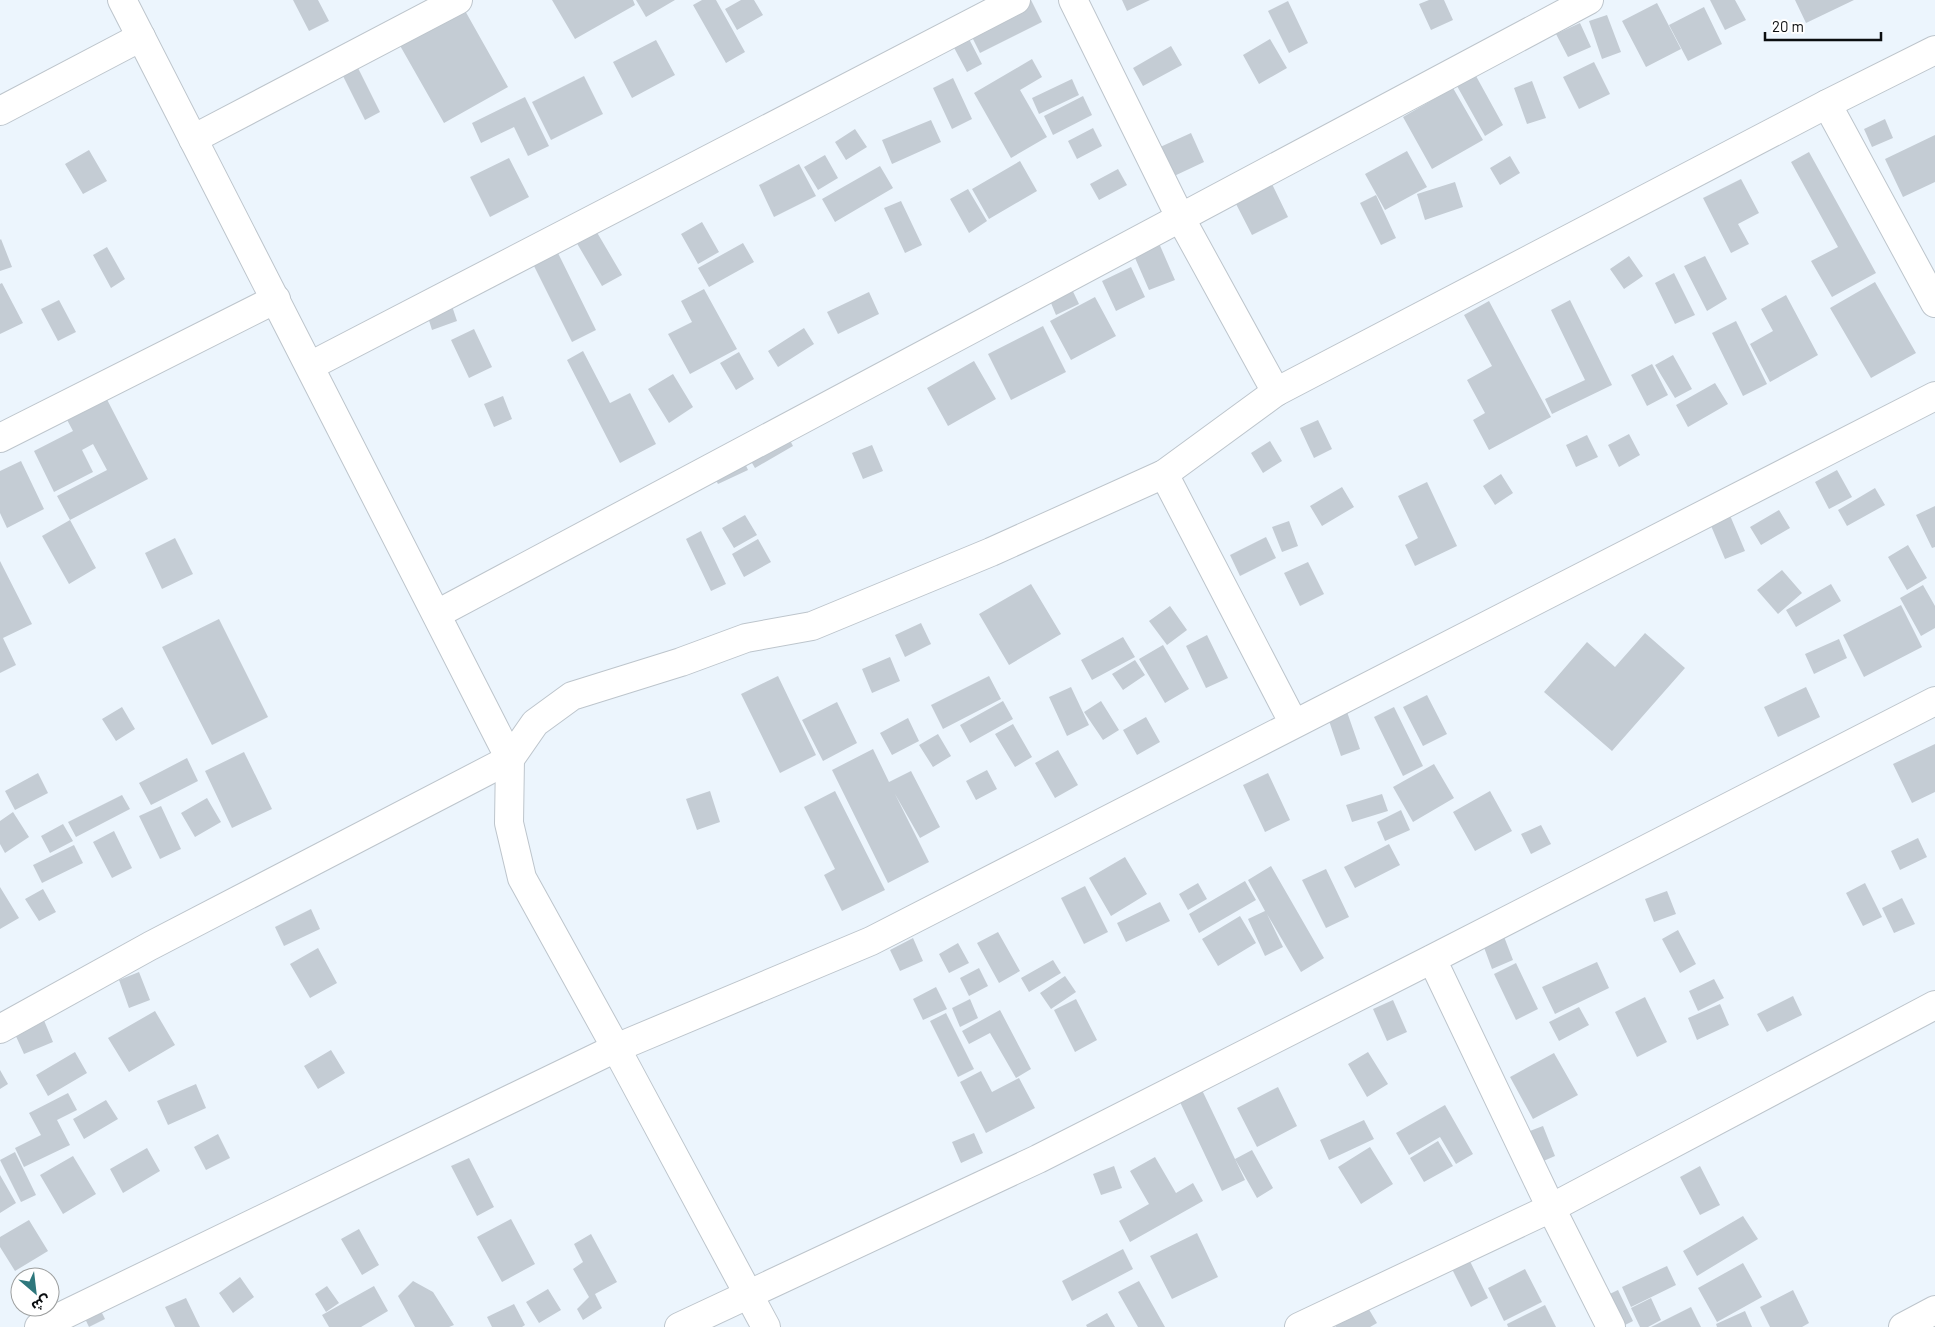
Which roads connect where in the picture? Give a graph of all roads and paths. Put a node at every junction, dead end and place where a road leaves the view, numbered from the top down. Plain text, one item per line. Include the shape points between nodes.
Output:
1 (122, 0) edge
2 (458, 0) edge
3 (1016, 0) edge
4 (1073, 0) edge
5 (1589, 0) edge
6 (141, 37) junction
7 (1935, 50) edge
8 (1827, 104) junction
9 (0, 111) edge
10 (193, 139) junction
11 (1181, 219) junction
12 (276, 299) junction
13 (1935, 303) edge
14 (310, 366) junction
15 (1276, 392) junction
16 (1933, 403) edge
17 (0, 438) edge
18 (1164, 474) junction
19 (437, 614) junction
20 (1935, 701) edge
21 (1294, 724) junction
22 (510, 759) junction
23 (1432, 959) junction
24 (1935, 1005) edge
25 (0, 1029) edge
26 (616, 1048) junction
27 (1551, 1208) junction
28 (749, 1294) junction
29 (1935, 1310) edge
30 (52, 1324) edge
31 (679, 1327) edge
32 (766, 1327) edge
33 (1299, 1327) edge
34 (1611, 1327) edge
35 (1903, 1327) edge

1 - 6 street
2 - 10 street
3 - 14 street
4 - 11 street
5 - 11 street
6 - 9 street
6 - 10 street
7 - 8 street
8 - 13 street
8 - 15 street
10 - 12 street
11 - 15 street
11 - 19 street
12 - 14 street
12 - 17 street
14 - 19 street
15 - 18 street
16 - 21 street
18 - 21 street
18 - 22 street via 991,552 812,626 746,638 572,696 535,723
19 - 22 street
20 - 23 street
21 - 26 street via 871,941
22 - 25 street via 150,946
22 - 26 street via 508,824 522,878
23 - 27 street
23 - 28 street via 1038,1159
24 - 27 street
26 - 28 street
26 - 30 street
27 - 33 street
27 - 34 street
28 - 31 street
28 - 32 street
29 - 35 street

